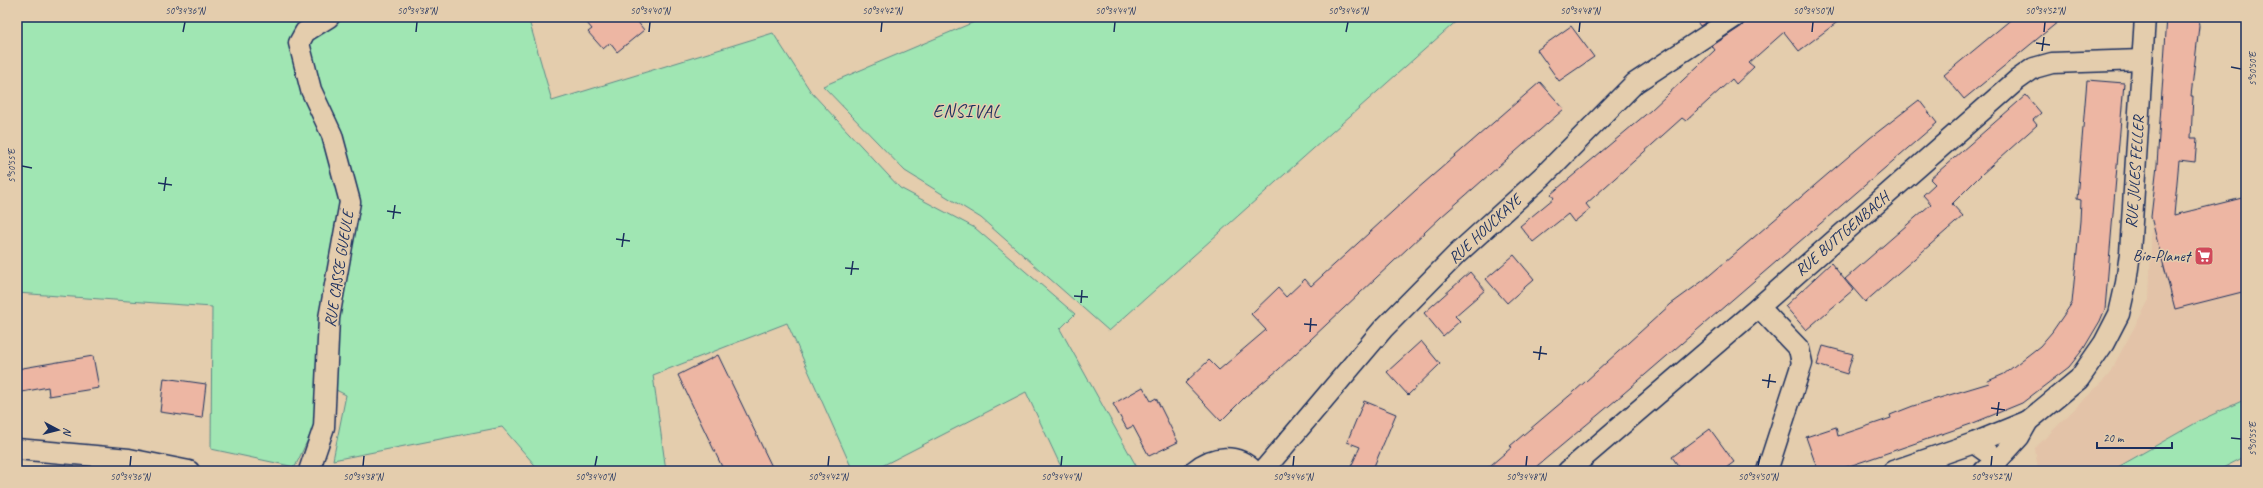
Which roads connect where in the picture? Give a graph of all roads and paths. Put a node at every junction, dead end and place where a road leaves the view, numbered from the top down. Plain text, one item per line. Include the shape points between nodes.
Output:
1 (330, 17) edge
2 (1735, 17) edge
3 (2145, 17) edge
4 (2142, 60) junction
5 (1759, 307) junction
6 (2028, 421) junction
7 (1974, 443) junction
8 (17, 449) edge
9 (1995, 467) edge
10 (189, 471) edge
11 (309, 471) edge
12 (1194, 471) edge
13 (1254, 471) edge
14 (1263, 471) edge
15 (1568, 471) edge
16 (1767, 471) edge
17 (1893, 471) edge

1 - 11 street, RUE CASSE GUEULE via 305,32 300,43 311,90 332,135 350,202 329,318 324,427
2 - 14 street, RUE HOUCKAYE via 1635,84 1544,175 1457,254 1383,329
3 - 4 street, RUE JULES FELLER
4 - 5 street, RUE BUTTGENBACH via 2052,63 2034,68 2016,80
4 - 6 street, RUE JULES FELLER via 2130,253 2119,314 2104,343 2079,379
5 - 15 street, RUE BUTTGENBACH
5 - 16 street via 1799,349 1802,363
6 - 7 street
6 - 9 street, RUE JULES FELLER via 2019,437
7 - 9 street
7 - 17 street
8 - 10 street via 129,459
12 - 13 street via 1203,463 1218,458 1234,459 1248,465

